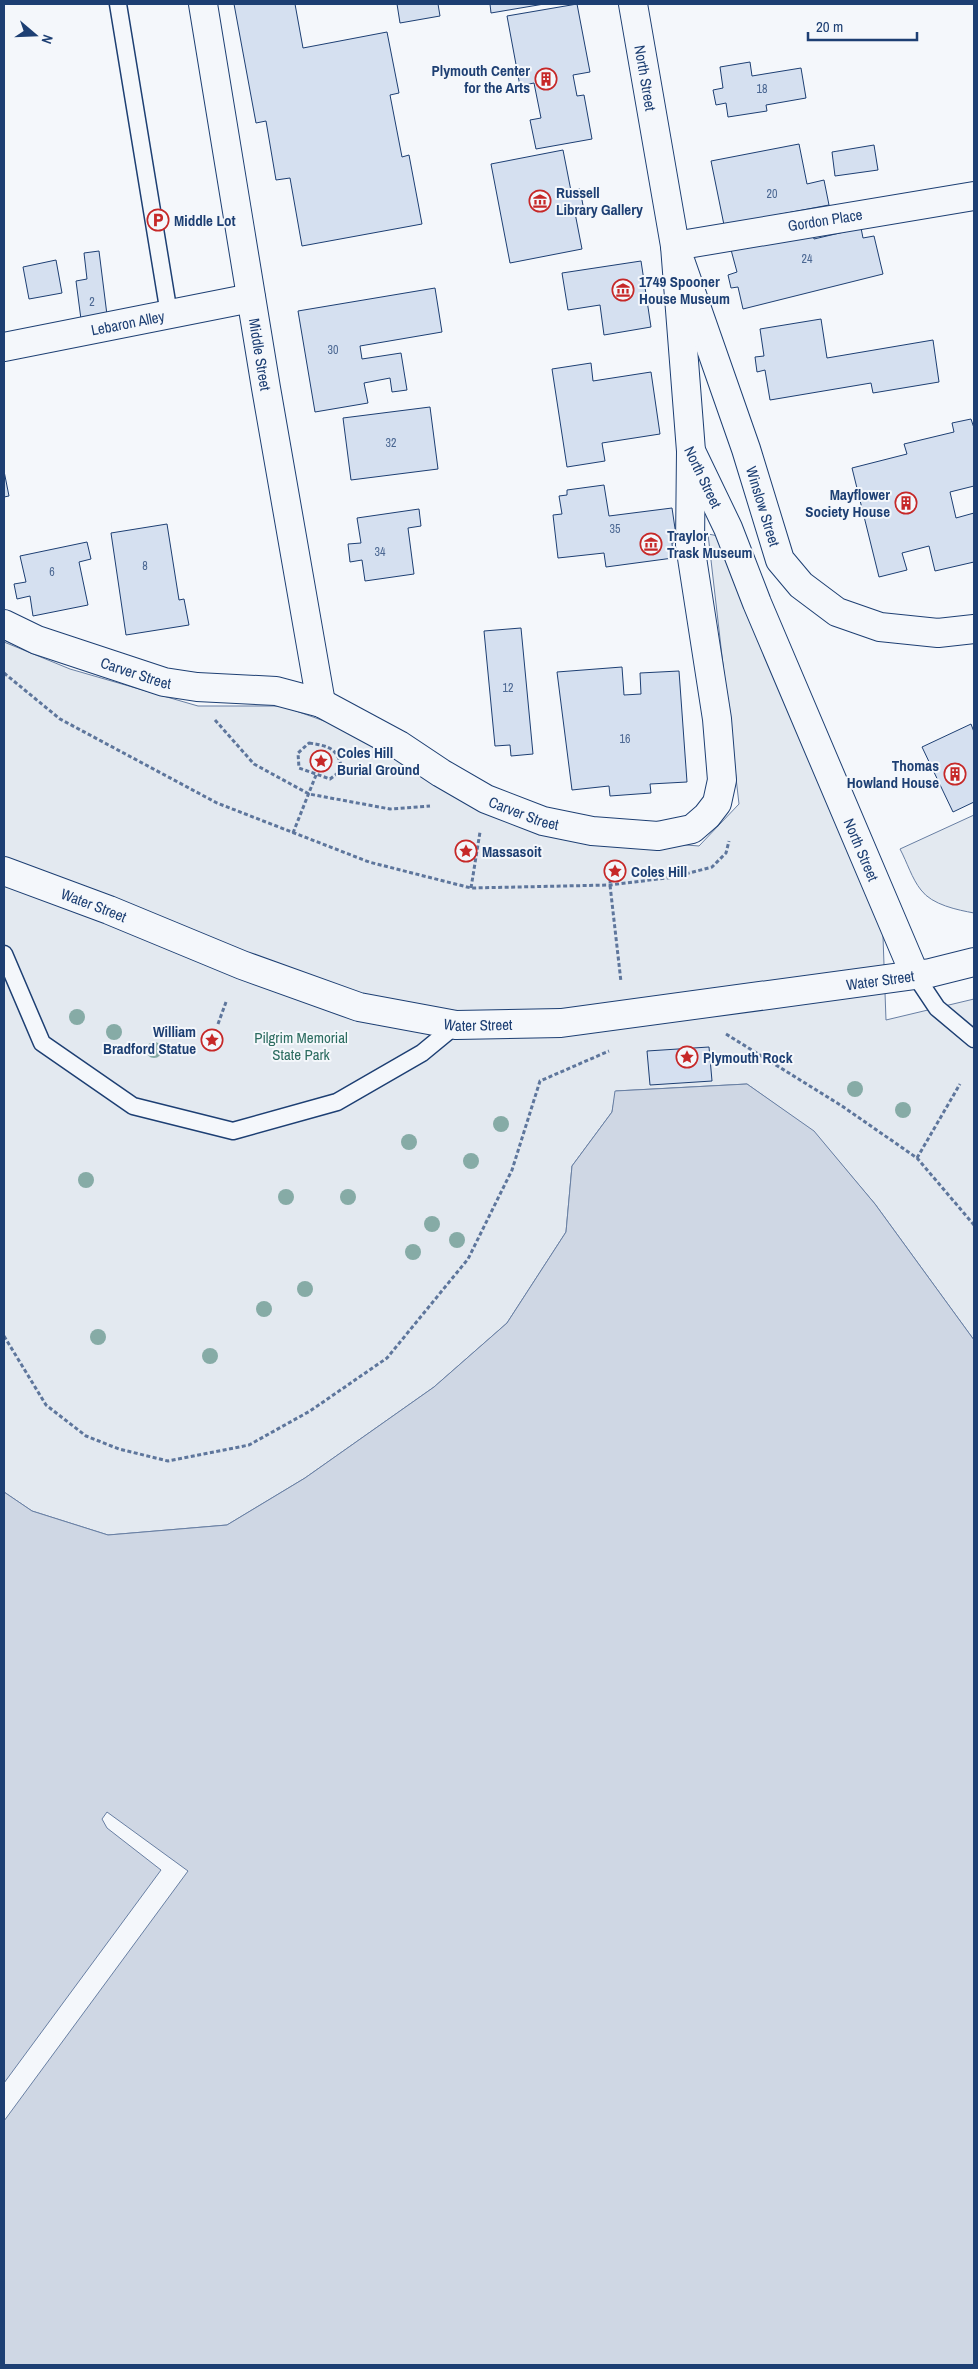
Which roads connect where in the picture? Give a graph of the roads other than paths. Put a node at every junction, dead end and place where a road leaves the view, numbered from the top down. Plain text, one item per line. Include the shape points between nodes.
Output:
1 (118, 4) edge
2 (203, 4) edge
3 (632, 4) edge
4 (974, 196) edge
5 (676, 246) junction
6 (251, 298) junction
7 (169, 314) junction
8 (4, 347) edge
9 (691, 451) junction
10 (4, 624) edge
11 (974, 629) edge
12 (321, 703) junction
13 (4, 871) edge
14 (4, 954) edge
15 (974, 962) edge
16 (915, 975) junction
17 (456, 1025) junction
18 (974, 1039) edge

1 - 7 lane
2 - 6 street, Middle Street
3 - 5 street, North Street
4 - 5 street, Gordon Place
5 - 9 street, North Street
5 - 11 street, Winslow Street via 746,449 780,560 801,585 837,612 880,627 938,633
6 - 7 street, Lebaron Alley
6 - 12 street, Middle Street
7 - 8 street, Lebaron Alley
9 - 12 street, Carver Street via 690,544 717,720 722,780 717,803 692,829 658,836 592,830 544,821 486,798
9 - 16 street, North Street via 728,528
10 - 12 street, Carver Street via 37,640 164,682 276,691
13 - 17 street, Water Street via 242,965 359,1007
14 - 17 lane via 42,1043 133,1106 233,1131 337,1102 422,1053
15 - 16 street, Water Street
16 - 17 street, Water Street via 561,1023
16 - 18 lane via 937,1008

